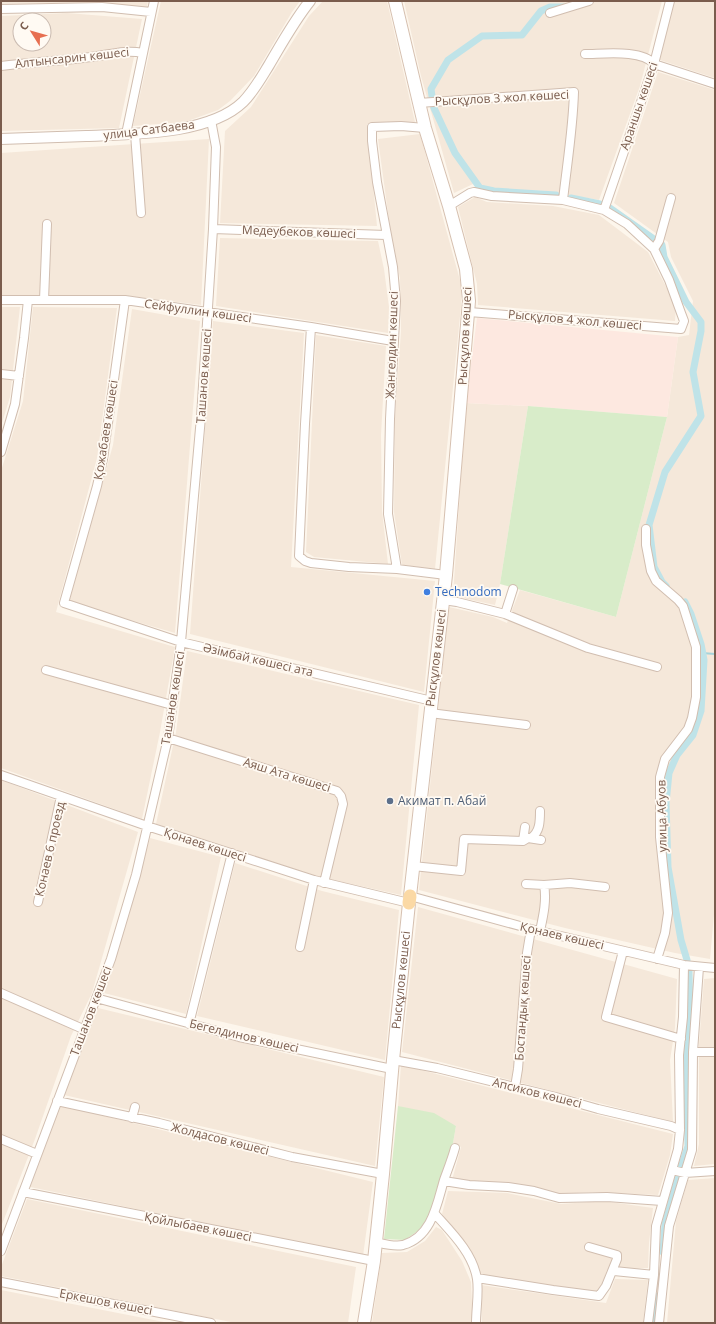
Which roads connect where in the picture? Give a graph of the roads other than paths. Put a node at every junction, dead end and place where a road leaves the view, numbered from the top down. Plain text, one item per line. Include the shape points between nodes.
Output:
1 (154, 1) edge
2 (310, 1) edge
3 (395, 1) edge
4 (589, 1) edge
5 (670, 1) edge
6 (1, 9) edge
7 (152, 12) junction
8 (550, 13) dead end
9 (143, 53) junction
10 (585, 54) dead end
11 (654, 64) junction
12 (1, 66) edge
13 (715, 84) edge
14 (419, 102) junction
15 (211, 120) junction
16 (425, 128) junction
17 (131, 134) junction
18 (1, 140) edge
19 (671, 198) dead end
20 (563, 200) junction
21 (449, 206) junction
22 (604, 210) junction
23 (140, 213) dead end
24 (47, 224) dead end
25 (213, 229) junction
26 (386, 235) junction
27 (654, 249) junction
28 (1, 300) edge
29 (28, 300) junction
30 (44, 300) junction
31 (125, 300) junction
32 (469, 312) junction
33 (208, 313) junction
34 (312, 327) junction
35 (393, 341) junction
36 (1, 374) edge
37 (19, 376) junction
38 (1, 452) edge
39 (646, 529) dead end
40 (397, 569) junction
41 (446, 576) junction
42 (513, 589) dead end
43 (443, 600) junction
44 (64, 603) joint
45 (505, 614) junction
46 (181, 642) junction
47 (657, 667) dead end
48 (46, 670) dead end
49 (172, 705) junction
50 (431, 707) junction
51 (526, 725) dead end
52 (168, 738) junction
53 (2, 777) edge
54 (62, 796) junction
55 (540, 811) dead end
56 (147, 826) junction
57 (525, 826) dead end
58 (531, 838) junction
59 (541, 840) dead end
60 (522, 841) junction
61 (232, 853) junction
62 (413, 866) junction
63 (314, 880) junction
64 (324, 883) junction
65 (526, 884) dead end
66 (544, 885) junction
67 (605, 887) dead end
68 (410, 899) junction
69 (38, 902) dead end
70 (530, 929) junction
71 (540, 931) junction
72 (300, 947) dead end
73 (623, 951) junction
74 (657, 959) junction
75 (684, 965) junction
76 (699, 967) junction
77 (715, 968) edge
78 (1, 993) edge
79 (96, 998) junction
80 (189, 1024) junction
81 (83, 1030) junction
82 (681, 1039) junction
83 (693, 1052) junction
84 (715, 1052) edge
85 (393, 1064) junction
86 (515, 1087) junction
87 (57, 1101) junction
88 (135, 1107) dead end
89 (132, 1118) junction
90 (680, 1130) junction
91 (1, 1139) edge
92 (455, 1148) dead end
93 (37, 1154) junction
94 (672, 1170) junction
95 (715, 1171) edge
96 (685, 1173) junction
97 (383, 1174) junction
98 (444, 1181) junction
99 (23, 1192) junction
100 (662, 1201) junction
101 (434, 1214) junction
102 (3, 1241) edge
103 (376, 1242) junction
104 (589, 1247) dead end
105 (1, 1251) edge
106 (374, 1261) junction
107 (614, 1271) junction
108 (654, 1274) junction
109 (477, 1278) junction
110 (1, 1282) edge
111 (211, 1323) edge
112 (364, 1323) edge
113 (476, 1323) edge
114 (648, 1323) edge
115 (659, 1323) edge

1 - 7 street
2 - 15 street, улица Сатбаева via 251,93 236,107
3 - 14 main road, Рысқұлов көшесі
4 - 8 street
5 - 11 street, Араншы көшесі
6 - 7 street via 102,8
7 - 9 street
9 - 12 street, Алтынсарин көшесі via 131,51
9 - 17 street
10 - 11 street via 635,55 651,60
11 - 13 street
11 - 22 street, Араншы көшесі
14 - 16 main road, Рысқұлов көшесі
14 - 20 street, Рысқұлов 3 жол көшесі via 574,92
15 - 17 street, улица Сатбаева via 182,128
15 - 25 street, Ташанов көшесі via 216,147
16 - 21 main road, Рысқұлов көшесі
16 - 26 street, Жангелдин көшесі via 372,127 377,182
17 - 18 street, улица Сатбаева
17 - 23 street
19 - 27 street via 660,241
20 - 21 street via 492,196 474,192
20 - 22 street
21 - 32 main road, Рысқұлов көшесі via 466,269
22 - 27 street via 627,224
24 - 30 street
25 - 26 street, Медеубеков көшесі
25 - 33 street, Ташанов көшесі
26 - 35 street, Жангелдин көшесі via 393,267 396,301
27 - 32 street, Рысқұлов 4 жол көшесі via 681,312 684,321 681,329
28 - 29 street, Сейфуллин көшесі
29 - 30 street, Сейфуллин көшесі
29 - 37 street
30 - 31 street, Сейфуллин көшесі
31 - 33 street, Сейфуллин көшесі
31 - 44 street, Қожабаев көшесі via 103,459
32 - 41 main road, Рысқұлов көшесі
33 - 34 street, Сейфуллин көшесі
33 - 46 street, Ташанов көшесі
34 - 35 street, Сейфуллин көшесі
34 - 40 street via 300,556 311,563
35 - 40 street, Жангелдин көшесі via 388,514
36 - 37 street
37 - 38 street via 15,404
39 - 74 street, улица Абуов via 651,571 656,581 683,606 696,647 696,697 692,718 688,729 665,759 660,777 660,837 668,913
40 - 41 street
41 - 43 main road, Рысқұлов көшесі
42 - 45 street
43 - 45 street
43 - 50 main road, Рысқұлов көшесі
44 - 46 street, Әзімбай көшесі ата
45 - 47 street via 588,648
46 - 49 street, Ташанов көшесі
46 - 50 street, Әзімбай көшесі ата
48 - 49 street
49 - 52 street, Ташанов көшесі
50 - 51 street, Әзімбай көшесі ата
50 - 62 main road, Рысқұлов көшесі
52 - 56 street, Ташанов көшесі
52 - 64 street, Аяш Ата көшесі via 337,791 343,804
53 - 54 street, Қонаев көшесі
54 - 56 street, Қонаев көшесі
54 - 69 street, Конаев 6 проезд
55 - 58 street via 538,828
56 - 61 street, Қонаев көшесі
56 - 79 street, Ташанов көшесі via 123,920
57 - 60 street
58 - 59 street
58 - 60 street
60 - 62 street via 464,839 461,871
61 - 63 street, Қонаев көшесі
61 - 80 street
62 - 68 main road, Рысқұлов көшесі
63 - 64 street, Қонаев көшесі
63 - 72 street
64 - 68 street, Қонаев көшесі
65 - 66 street
66 - 67 street via 570,883
66 - 71 street
68 - 70 street, Қонаев көшесі
68 - 85 main road, Рысқұлов көшесі
70 - 71 street, Қонаев көшесі
70 - 86 street, Бостандық көшесі
71 - 73 street, Қонаев көшесі
73 - 74 street, Қонаев көшесі
73 - 82 street via 606,1017
74 - 75 street, Қонаев көшесі
75 - 76 street, Қонаев көшесі
75 - 82 street
76 - 77 street, Қонаев көшесі
76 - 83 street
78 - 81 street
79 - 80 street, Бегелдинов көшесі
79 - 81 street, Ташанов көшесі
80 - 85 street, Бегелдинов көшесі via 274,1045
81 - 87 street, Ташанов көшесі
82 - 90 street
83 - 84 street
83 - 96 street via 692,1150
85 - 86 street, Апсиков көшесі via 437,1068
85 - 97 main road, Рысқұлов көшесі
86 - 90 street, Апсиков көшесі
87 - 89 street, Жолдасов көшесі
87 - 93 street, Ташанов көшесі
88 - 89 street
89 - 97 street, Жолдасов көшесі via 292,1157
90 - 94 street
91 - 93 street
92 - 98 street
93 - 99 street, Ташанов көшесі
94 - 96 street
94 - 100 street
95 - 96 street
96 - 115 street via 669,1226
97 - 103 main road, Рысқұлов көшесі
98 - 100 street via 469,1185 500,1185 559,1198 607,1197
98 - 101 street
99 - 102 street, Ташанов көшесі
99 - 106 street, Қойлыбаев көшесі
100 - 108 street via 656,1226
101 - 103 street via 426,1228 408,1243 396,1245
101 - 109 street via 461,1244
102 - 105 street, Ташанов көшесі
103 - 106 main road, Рысқұлов көшесі
104 - 107 street via 617,1255
106 - 112 main road, Рысқұлов көшесі
107 - 108 street
107 - 109 street via 603,1292 598,1296
108 - 114 street
109 - 113 street
110 - 111 street, Еркешов көшесі

